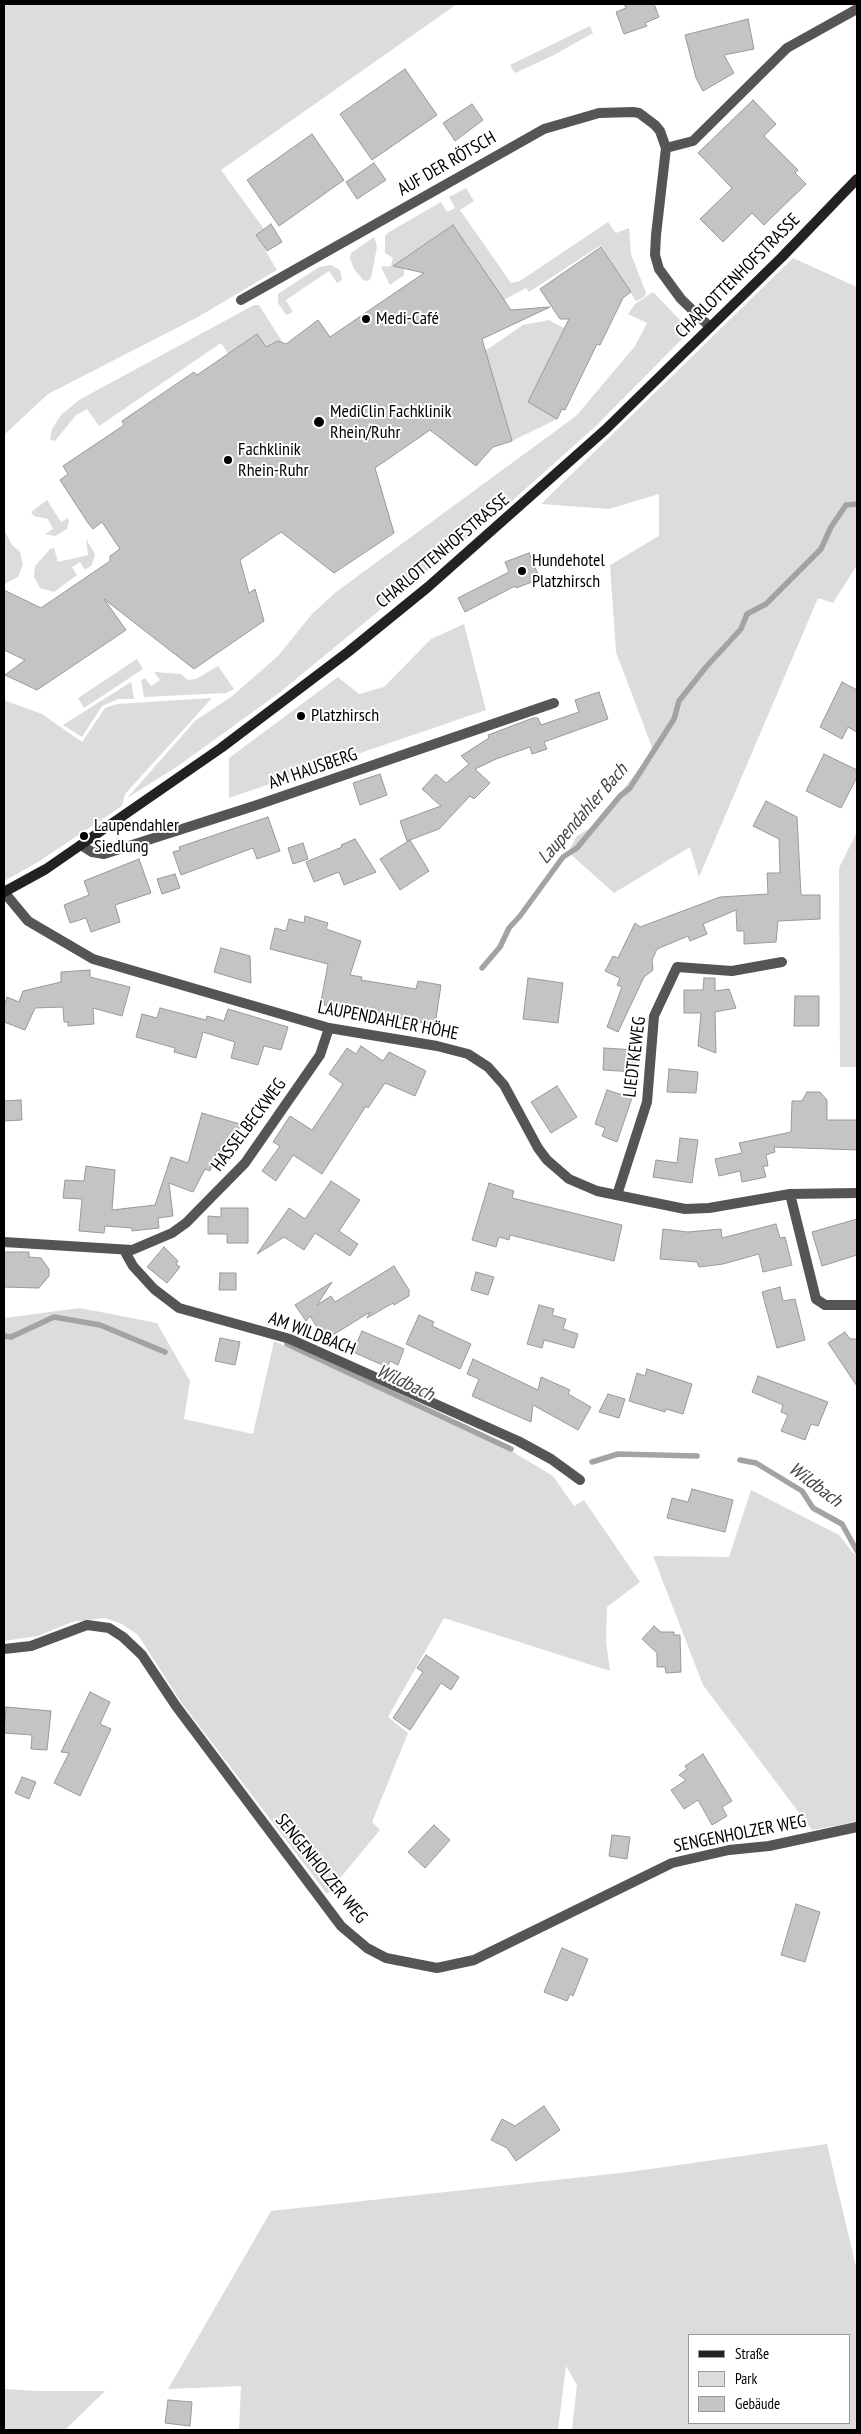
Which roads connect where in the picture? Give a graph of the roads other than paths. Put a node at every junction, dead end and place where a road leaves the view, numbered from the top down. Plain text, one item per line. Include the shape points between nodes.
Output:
1 (857, 10) edge
2 (666, 148) junction
3 (857, 179) edge
4 (241, 300) dead end
5 (710, 327) junction
6 (554, 703) dead end
7 (81, 846) junction
8 (4, 892) edge
9 (782, 962) dead end
10 (329, 1028) junction
11 (857, 1193) edge
12 (790, 1194) junction
13 (617, 1195) junction
14 (4, 1242) edge
15 (124, 1250) junction
16 (857, 1304) edge
17 (580, 1480) dead end
18 (4, 1649) edge
19 (857, 1827) edge

1 - 2 street via 787,48 693,141
2 - 4 street, AUF DER RÖTSCH via 660,131 639,113 600,113 547,127
2 - 5 street via 656,261 666,282
3 - 5 main road, CHARLOTTENHOFSTRASSE
5 - 7 main road, CHARLOTTENHOFSTRASSE via 552,479 428,586 261,719
6 - 7 street, AM HAUSBERG via 104,854
7 - 8 main road, CHARLOTTENHOFSTRASSE
8 - 10 street, LAUPENDAHLER HÖHE via 28,921 93,959
9 - 13 street, LIEDTKEWEG via 732,971 677,968 654,1016 647,1102
10 - 13 street, LAUPENDAHLER HÖHE via 446,1048 479,1060 504,1085 538,1148 558,1170 581,1184
10 - 15 street, HASSELBECKWEG via 320,1055 234,1176 186,1224 141,1247
11 - 12 street, LAUPENDAHLER HÖHE
12 - 13 street, LAUPENDAHLER HÖHE via 697,1209 670,1207
12 - 16 street via 816,1298 825,1305
14 - 15 street
15 - 17 street, AM WILDBACH via 133,1266 154,1289 179,1308 290,1339 518,1441
18 - 19 street, SENGENHOLZER WEG via 31,1646 88,1625 109,1628 122,1637 142,1655 176,1706 341,1926 367,1948 386,1958 437,1968 474,1960 672,1863

